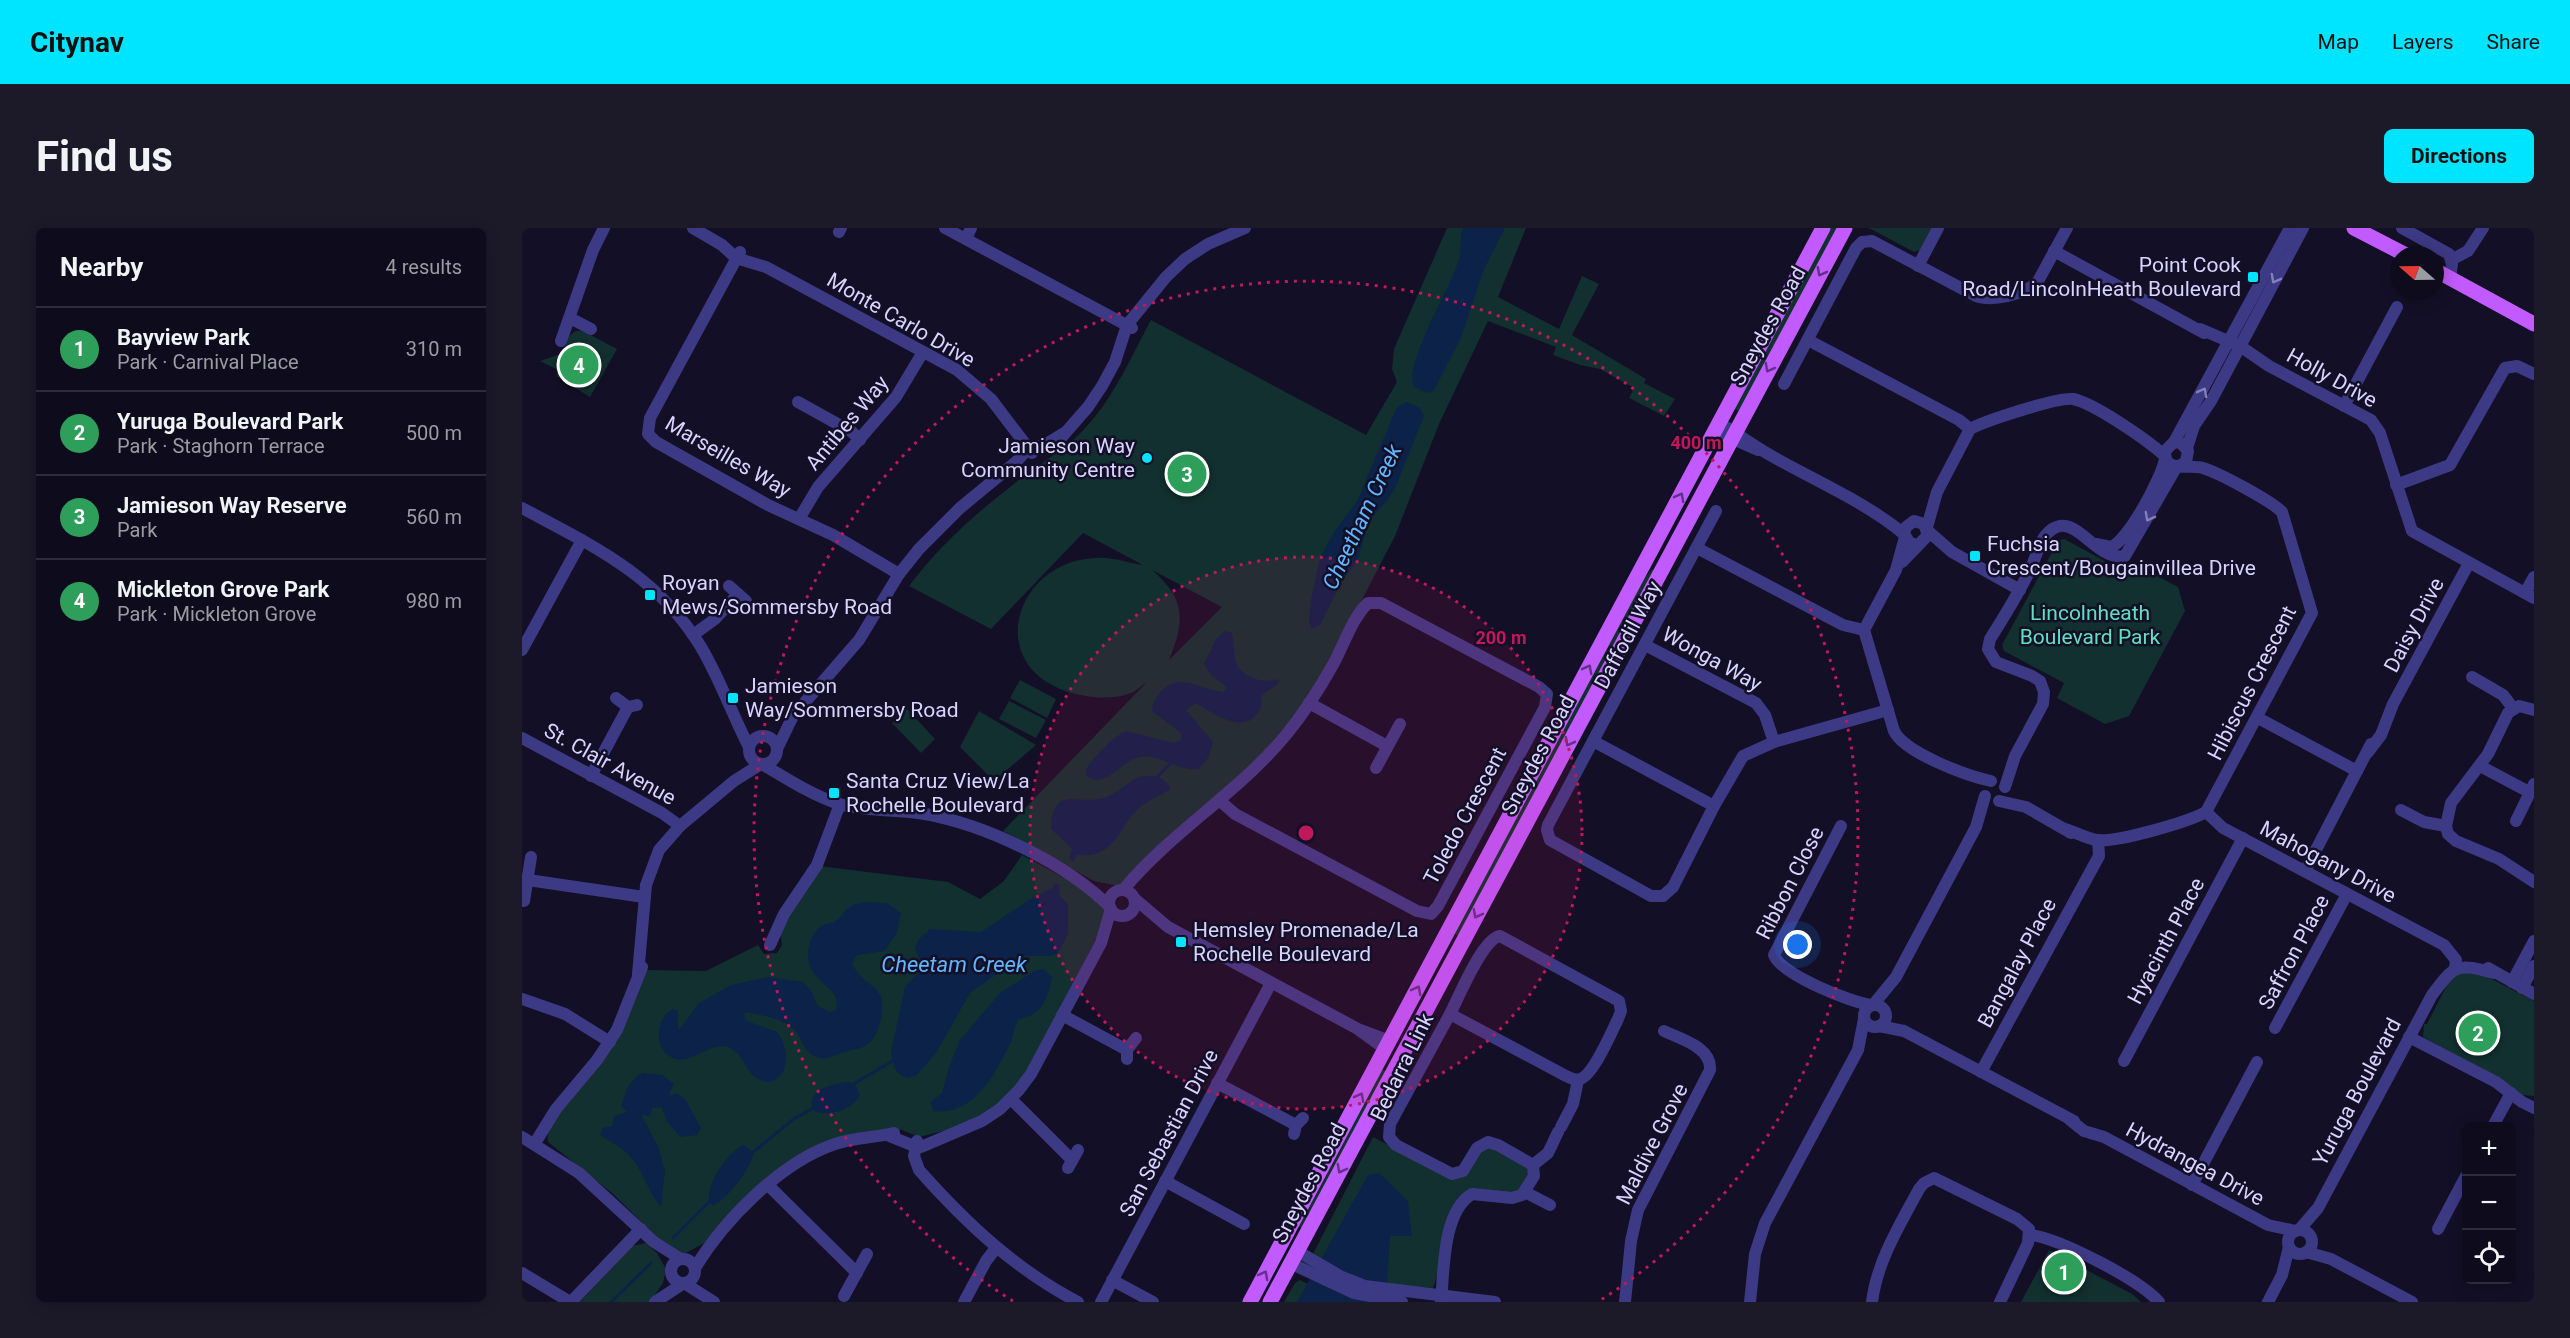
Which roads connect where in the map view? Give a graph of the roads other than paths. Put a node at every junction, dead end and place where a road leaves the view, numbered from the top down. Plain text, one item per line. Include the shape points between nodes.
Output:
1 (604, 228) edge
2 (693, 228) edge
3 (945, 228) edge
4 (1245, 228) edge
5 (1823, 228) edge
6 (1845, 228) edge
7 (1938, 228) edge
8 (2067, 228) edge
9 (2290, 228) edge
10 (2303, 228) edge
11 (2354, 228) edge
12 (2402, 228) edge
13 (2483, 228) edge
14 (968, 233) edge
15 (2390, 247) edge
16 (2054, 251) junction
17 (738, 255) junction
18 (2451, 260) junction
19 (1918, 266) junction
20 (2444, 275) edge
21 (2450, 278) junction
22 (2397, 307) dead end
23 (570, 318) junction
24 (2534, 324) edge
25 (1130, 327) junction
26 (591, 329) dead end
27 (1808, 340) junction
28 (561, 341) dead end
29 (2233, 347) junction
30 (923, 352) junction
31 (2534, 374) edge
32 (1784, 384) dead end
33 (798, 402) dead end
34 (2344, 406) junction
35 (1717, 427) junction
36 (1970, 429) junction
37 (1732, 435) junction
38 (2140, 435) junction
39 (861, 440) junction
40 (2173, 443) junction
41 (2187, 449) junction
42 (1031, 451) junction
43 (2165, 457) junction
44 (2178, 466) junction
45 (2204, 468) junction
46 (2396, 485) junction
47 (1937, 492) junction
48 (522, 508) edge
49 (1716, 511) dead end
50 (1879, 514) junction
51 (799, 519) junction
52 (1913, 521) junction
53 (1927, 529) junction
54 (1904, 536) junction
55 (582, 540) junction
56 (2120, 542) junction
57 (1919, 544) junction
58 (2095, 544) junction
59 (1697, 548) junction
60 (1952, 552) junction
61 (2128, 554) junction
62 (2469, 563) junction
63 (1896, 570) junction
64 (899, 574) junction
65 (2534, 577) edge
66 (2020, 590) junction
67 (738, 594) dead end
68 (2530, 596) edge
69 (1864, 630) junction
70 (693, 635) junction
71 (1645, 645) junction
72 (522, 650) edge
73 (2472, 677) dead end
74 (616, 698) dead end
75 (1309, 703) junction
76 (2513, 708) junction
77 (1888, 710) junction
78 (2534, 710) edge
79 (793, 716) junction
80 (2258, 718) junction
81 (738, 723) junction
82 (1400, 724) dead end
83 (762, 735) junction
84 (522, 738) edge
85 (1593, 741) junction
86 (1774, 741) junction
87 (1388, 746) junction
88 (778, 749) junction
89 (749, 750) junction
90 (2015, 756) junction
91 (761, 764) junction
92 (2480, 766) junction
93 (1376, 768) dead end
94 (2357, 771) junction
95 (1960, 772) junction
96 (591, 776) junction
97 (734, 781) junction
98 (1992, 781) junction
99 (798, 783) junction
100 (2005, 788) junction
101 (2532, 788) edge
102 (1985, 795) junction
103 (1220, 800) junction
104 (1999, 801) junction
105 (840, 804) junction
106 (1714, 806) junction
107 (2026, 807) junction
108 (2401, 810) dead end
109 (2206, 812) junction
110 (2516, 821) dead end
111 (680, 826) junction
112 (1841, 826) dead end
113 (2446, 826) junction
114 (1976, 827) junction
115 (2242, 838) junction
116 (2098, 846) junction
117 (531, 857) dead end
118 (2305, 872) junction
119 (528, 880) junction
120 (1079, 881) junction
121 (2534, 882) edge
122 (1128, 894) junction
123 (2347, 894) junction
124 (644, 897) junction
125 (524, 901) dead end
126 (1111, 908) junction
127 (1126, 915) junction
128 (1168, 927) junction
129 (2534, 941) edge
130 (1101, 943) junction
131 (770, 945) dead end
132 (2453, 964) junction
133 (2534, 966) edge
134 (1896, 977) junction
135 (1271, 983) junction
136 (2517, 985) junction
137 (2534, 994) edge
138 (1836, 995) junction
139 (522, 999) edge
140 (1872, 1005) junction
141 (1886, 1012) junction
142 (1449, 1014) junction
143 (1062, 1016) junction
144 (1864, 1018) junction
145 (1879, 1027) junction
146 (2275, 1028) dead end
147 (1664, 1031) dead end
148 (1905, 1032) junction
149 (2409, 1036) junction
150 (1136, 1038) dead end
151 (610, 1042) junction
152 (1387, 1045) junction
153 (1858, 1050) junction
154 (1403, 1053) junction
155 (2124, 1061) dead end
156 (2257, 1062) dead end
157 (1981, 1072) junction
158 (1578, 1080) junction
159 (1217, 1083) junction
160 (2513, 1094) junction
161 (1011, 1099) junction
162 (2534, 1101) edge
163 (2534, 1108) edge
164 (2496, 1122) edge
165 (1298, 1125) dead end
166 (522, 1137) edge
167 (535, 1143) junction
168 (918, 1144) junction
169 (1072, 1159) dead end
170 (1533, 1166) junction
171 (1165, 1181) junction
172 (2462, 1184) edge
173 (768, 1185) junction
174 (2192, 1185) junction
175 (1525, 1192) junction
176 (1550, 1205) dead end
177 (2318, 1208) junction
178 (1245, 1225) dead end
179 (2268, 1225) junction
180 (641, 1229) junction
181 (2438, 1229) dead end
182 (2297, 1231) junction
183 (2030, 1235) junction
184 (2311, 1239) junction
185 (714, 1240) junction
186 (654, 1242) junction
187 (2289, 1246) junction
188 (996, 1248) junction
189 (1279, 1249) junction
190 (2305, 1252) junction
191 (867, 1254) dead end
192 (1294, 1257) junction
193 (683, 1259) junction
194 (2331, 1259) junction
195 (671, 1270) junction
196 (695, 1270) junction
197 (522, 1273) edge
198 (857, 1273) junction
199 (2282, 1275) junction
200 (1112, 1280) junction
201 (684, 1283) junction
202 (844, 1296) dead end
203 (1395, 1298) edge
204 (1441, 1299) edge
205 (570, 1302) edge
206 (655, 1302) edge
207 (714, 1302) edge
208 (963, 1302) edge
209 (1078, 1302) edge
210 (1101, 1302) edge
211 (1153, 1302) edge
212 (1250, 1302) edge
213 (1270, 1302) edge
214 (1487, 1302) edge
215 (1625, 1302) edge
216 (1750, 1302) edge
217 (1872, 1302) edge
218 (2000, 1302) edge
219 (2159, 1302) edge
220 (2268, 1302) edge
221 (2412, 1302) edge

1 - 23 street
2 - 17 street, Monte Carlo Drive
3 - 14 street
4 - 25 street via 1208,244 1175,267
5 - 35 main road, Sneydes Road
6 -> 37 main road, Sneydes Road
7 - 19 street
8 - 16 street
9 - 29 street
10 -> 29 street
11 - 15 main road
12 - 18 street via 2444,251
13 - 18 street via 2468,251
14 - 25 street
16 - 19 street via 2033,285 1987,299
16 - 29 street, Holly Drive
17 - 30 street, Monte Carlo Drive
17 - 51 street, Marseilles Way via 650,418 648,434 656,442
18 - 21 street
19 - 27 street via 1872,242 1862,242
20 - 21 main road
21 - 24 main road
22 - 34 street
23 - 26 street
23 - 28 street
25 - 42 street via 1126,348 1088,407 1051,448
27 - 32 street
27 - 36 street
29 - 34 street, Holly Drive
40 -> 29 street
29 - 41 street via 2211,401 2194,426
30 - 39 street, Antibes Way via 896,397
30 - 42 street, Monte Carlo Drive via 957,370 979,388
31 - 46 street via 2517,366 2505,368 2450,465
33 - 39 street
34 - 46 street, Holly Drive via 2371,420 2377,428
35 - 37 street
152 -> 35 main road, Sneydes Road
36 - 38 street via 2072,399
36 - 47 street
37 - 50 street
37 -> 154 main road, Sneydes Road
38 - 40 street
38 - 43 street
39 - 51 street, Antibes Way via 818,486
40 - 41 street via 2181,443
40 - 43 street via 2166,448
41 - 44 street via 2186,462
41 - 45 street, Hibiscus Crescent
42 - 64 street via 1017,469 999,477 938,528
43 - 44 street
43 - 56 street via 2160,478
44 - 45 street, Hibiscus Crescent
44 -> 61 street
45 - 80 street, Hibiscus Crescent via 2282,512 2312,605 2308,624
46 - 62 street, Holly Drive via 2412,531
47 - 52 street
47 - 53 street
48 - 55 street
49 - 59 street, Daffodil Way
50 - 52 street
50 - 54 street
51 - 64 street, Marseilles Way
52 - 53 street via 1921,522
52 - 54 street
53 - 57 street via 1926,539
53 - 60 street
54 - 57 street via 1910,543
54 - 63 street
55 - 70 street via 622,563 648,584
55 - 72 street
56 - 58 street via 2111,547
56 - 61 street
57 - 60 street
57 - 63 street
58 - 61 street via 2114,556
58 - 66 street via 2069,527 2051,529
59 - 69 street via 1843,625
59 - 71 street, Daffodil Way
60 - 66 street
62 - 68 street, Holly Drive
62 - 94 street, Daisy Drive
63 - 69 street
64 - 79 street via 851,650
65 - 68 street
66 - 90 street via 1990,639 1988,649 1996,662 2040,681 2044,692 2043,704
67 - 70 street
69 - 77 street
70 - 81 street
71 - 85 street, Daffodil Way
71 - 86 street, Wonga Way via 1756,703
73 - 76 street via 2503,695
74 - 96 street via 632,706
75 - 87 street
75 - 103 street via 1267,756
75 - 103 street, Toledo Crescent via 1363,609 1372,602 1381,603 1539,687 1547,695 1545,707 1436,910 1427,915 1235,814
76 - 78 street
76 - 92 street
77 - 86 street
77 - 95 street via 1897,738
79 - 83 street
79 - 88 street
80 - 94 street
80 - 109 street, Hibiscus Crescent
81 - 83 street
81 - 89 street
82 - 87 street
83 - 88 street via 773,739
83 - 89 street via 753,739
84 - 96 street, St. Clair Avenue
85 - 106 street
85 - 106 street, Daffodil Way via 1548,825 1553,843 1658,897 1668,894 1673,887
86 - 106 street via 1743,756
87 - 93 street
88 - 91 street via 773,760
88 - 99 street via 782,762
89 - 91 street via 754,761
89 - 97 street
90 - 98 street
90 - 100 street
91 - 97 street
91 - 99 street
92 - 101 street
92 - 113 street via 2451,804
94 - 118 street, Daisy Drive
95 - 98 street
95 - 102 street
96 - 111 street, St. Clair Avenue
97 - 111 street
98 - 100 street via 2000,781
98 - 102 street via 1985,787
99 - 105 street
100 - 104 street via 2005,796
100 - 107 street
101 - 110 street
102 - 104 street
102 - 114 street
103 - 122 street via 1145,867
104 - 107 street
104 - 114 street
105 - 120 street via 916,813 966,824 1003,839
105 - 131 street via 817,865 784,914
107 - 116 street
108 - 113 street via 2424,822
109 - 115 street, Mahogany Drive via 2217,824
109 - 116 street
111 - 124 street via 655,858
112 - 138 street, Ribbon Close via 1774,955 1783,967
113 - 121 street via 2456,841 2499,859
114 - 134 street
115 - 118 street, Mahogany Drive
115 - 155 street, Hyacinth Place
116 - 157 street, Bangalay Place via 2088,873
117 - 119 street
118 - 123 street, Mahogany Drive
119 - 124 street
119 - 125 street
120 - 122 street
120 - 126 street
122 - 126 street via 1112,896
122 - 127 street via 1135,907
122 - 128 street
123 - 132 street, Mahogany Drive via 2436,942
123 - 146 street, Saffron Place
124 - 151 street via 646,950 627,1009
126 - 127 street via 1117,915
126 - 130 street
127 - 128 street
127 - 130 street
128 - 135 street
129 - 136 street
130 - 143 street
132 - 136 street via 2478,962
132 - 149 street, Yuruga Boulevard via 2440,973
133 - 136 street
134 - 140 street
134 - 141 street
135 - 152 street
135 - 159 street, San Sebastian Drive
136 - 137 street
138 - 140 street, Ribbon Close
138 - 144 street, Ribbon Close
139 - 151 street via 565,1014
140 - 141 street via 1881,1006
140 - 144 street
141 - 145 street
141 - 148 street, Hydrangea Drive
142 - 158 street
142 - 158 street, Bedarra Link via 1487,944 1495,937 1506,938 1619,1001 1618,1019 1590,1071
142 - 170 street, Bedarra Link via 1390,1124 1389,1137 1396,1145 1452,1174 1463,1171 1480,1145 1488,1142
143 - 150 street via 1127,1055
143 - 161 street via 1030,1074
144 - 145 street via 1870,1026
144 - 153 street
145 - 148 street, Hydrangea Drive
145 - 153 street
147 - 215 street, Maldive Grove via 1707,1053 1710,1070 1638,1210
148 - 157 street, Hydrangea Drive
149 - 160 street
149 - 177 street, Yuruga Boulevard
151 - 167 street via 556,1109
152 - 154 main road
189 -> 152 main road, Sneydes Road
153 - 216 street via 1765,1223 1755,1254
154 -> 192 main road, Sneydes Road
156 - 174 street
157 - 174 street, Hydrangea Drive via 2093,1128
158 - 170 street via 1573,1104 1548,1153
159 - 165 street
159 - 171 street, San Sebastian Drive
160 - 162 street
160 - 163 street
160 - 164 street
161 - 168 street via 982,1120 948,1133 933,1133
161 - 169 street
166 - 167 street
167 - 180 street via 594,1184
168 - 173 street via 899,1133 849,1140 796,1163
168 - 188 street via 914,1156 925,1177
170 - 175 street via 1534,1176
171 - 178 street
171 - 200 street, San Sebastian Drive
172 - 181 street
173 - 185 street
173 - 198 street
174 - 179 street, Hydrangea Drive
175 - 176 street
175 - 204 street via 1512,1198 1472,1194 1463,1202 1447,1235
177 - 182 street, Yuruga Boulevard
177 - 184 street, Yuruga Boulevard
179 - 182 street, Hydrangea Drive
179 - 187 street, Hydrangea Drive
180 - 186 street
180 - 205 street
182 - 184 street via 2306,1232
182 - 187 street via 2289,1238
183 - 217 street via 2018,1219 1940,1179 1929,1179 1919,1189 1884,1256
183 - 218 street
183 - 219 street via 2062,1244 2143,1287
184 - 190 street via 2311,1247
184 - 194 street
185 - 193 street
185 - 196 street
186 - 193 street
186 - 195 street
187 - 190 street via 2297,1253
187 - 199 street
188 - 208 street
188 - 209 street via 1029,1274
189 - 192 main road
212 -> 189 main road, Sneydes Road
190 - 194 street
190 - 199 street
191 - 198 street
192 - 203 street via 1354,1293
192 - 213 main road, Sneydes Road
193 - 195 street via 674,1263
193 - 196 street via 692,1262
194 - 221 street
195 - 201 street via 675,1281
195 - 206 street
196 - 201 street via 692,1279
196 - 207 street
197 - 205 street
198 - 202 street
199 - 220 street
200 - 210 street, San Sebastian Drive
200 - 211 street
201 - 206 street
201 - 207 street
203 - 204 street
204 - 214 street

